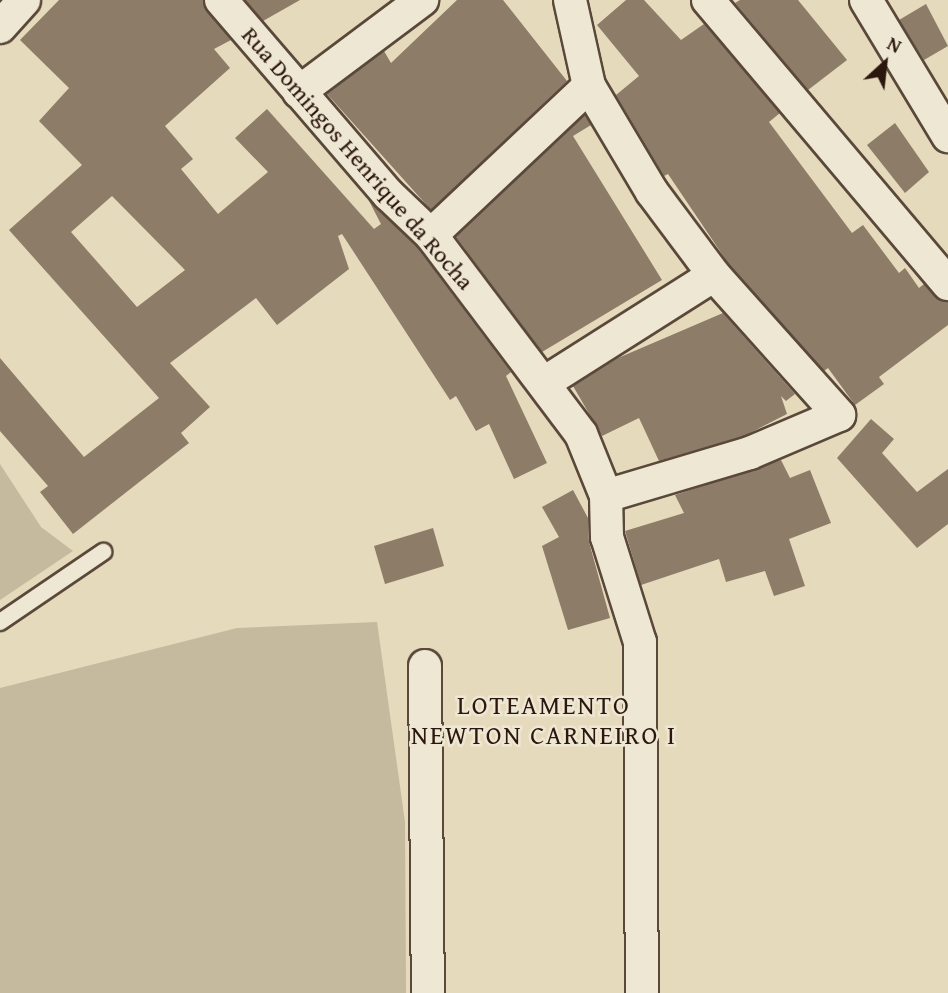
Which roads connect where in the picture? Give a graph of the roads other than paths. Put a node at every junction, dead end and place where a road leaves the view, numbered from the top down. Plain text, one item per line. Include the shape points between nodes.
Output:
1 (24, 0) edge
2 (221, 0) edge
3 (422, 0) edge
4 (570, 0) edge
5 (708, 0) edge
6 (866, 0) edge
7 (0, 27) edge
8 (589, 86) junction
9 (299, 92) junction
10 (948, 136) edge
11 (431, 235) junction
12 (714, 275) junction
13 (948, 284) edge
14 (544, 383) junction
15 (606, 496) junction
16 (103, 552) dead end
17 (0, 622) edge
18 (425, 666) dead end
19 (428, 993) edge
20 (642, 993) edge

1 - 7 street
2 - 9 street, Rua Domingos Henrique da Rocha
3 - 9 street
4 - 8 street
5 - 13 street
6 - 10 street
8 - 11 street
8 - 12 street via 652,192
9 - 11 street, Rua Domingos Henrique da Rocha via 388,195
11 - 14 street, Rua Domingos Henrique da Rocha
12 - 14 street
12 - 15 street via 839,415 750,453
14 - 15 street, Rua Domingos Henrique da Rocha via 581,434
15 - 20 street, Rua Domingos Henrique da Rocha via 607,537 640,642
16 - 17 lane
18 - 19 street

